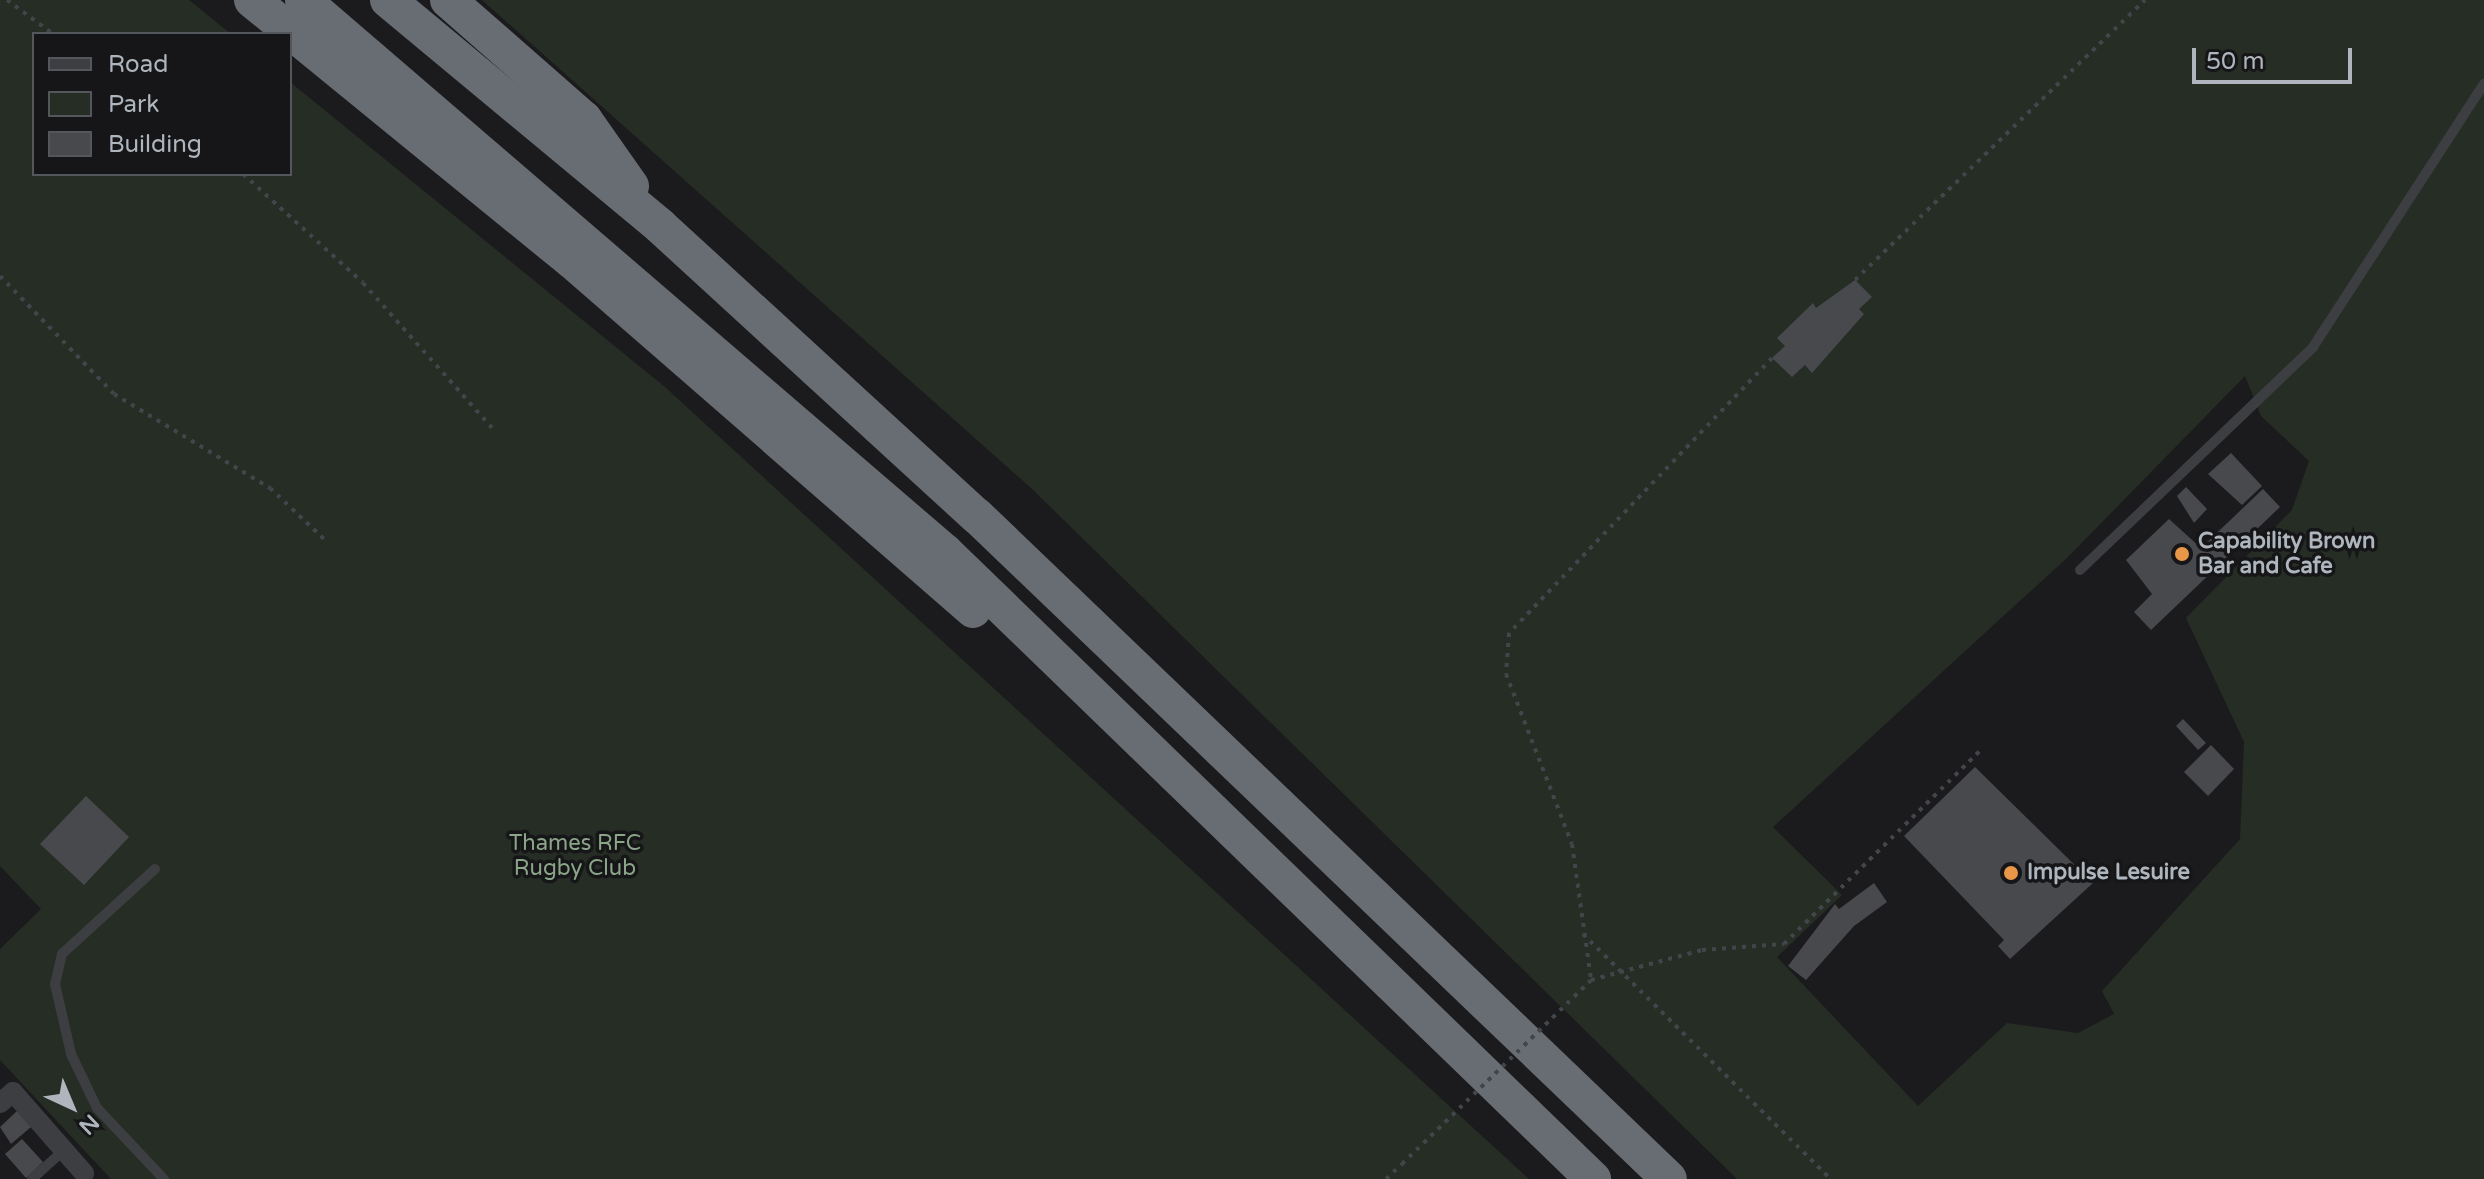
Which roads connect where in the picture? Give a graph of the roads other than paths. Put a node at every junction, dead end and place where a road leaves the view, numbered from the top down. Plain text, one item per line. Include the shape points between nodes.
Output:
1 (252, 0) edge
2 (303, 0) edge
3 (391, 0) edge
4 (448, 0) edge
5 (291, 32) edge
6 (292, 33) edge
7 (2484, 84) edge
8 (660, 226) junction
9 (2080, 570) dead end
10 (1234, 830) junction
11 (155, 869) dead end
12 (0, 1103) edge
13 (64, 1150) junction
14 (84, 1173) dead end
15 (32, 1179) edge
16 (164, 1179) edge
17 (1593, 1179) edge
18 (1669, 1179) edge

1 - 5 highway
2 - 10 highway via 945,552
3 - 8 highway
4 - 8 highway via 584,119
6 - 10 highway via 571,260
7 - 9 lane via 2313,347
8 - 18 highway via 1258,780
10 - 17 highway
11 - 16 lane via 62,954 55,984 71,1054 97,1108
12 - 13 street via 13,1092
13 - 14 street
13 - 15 lane

